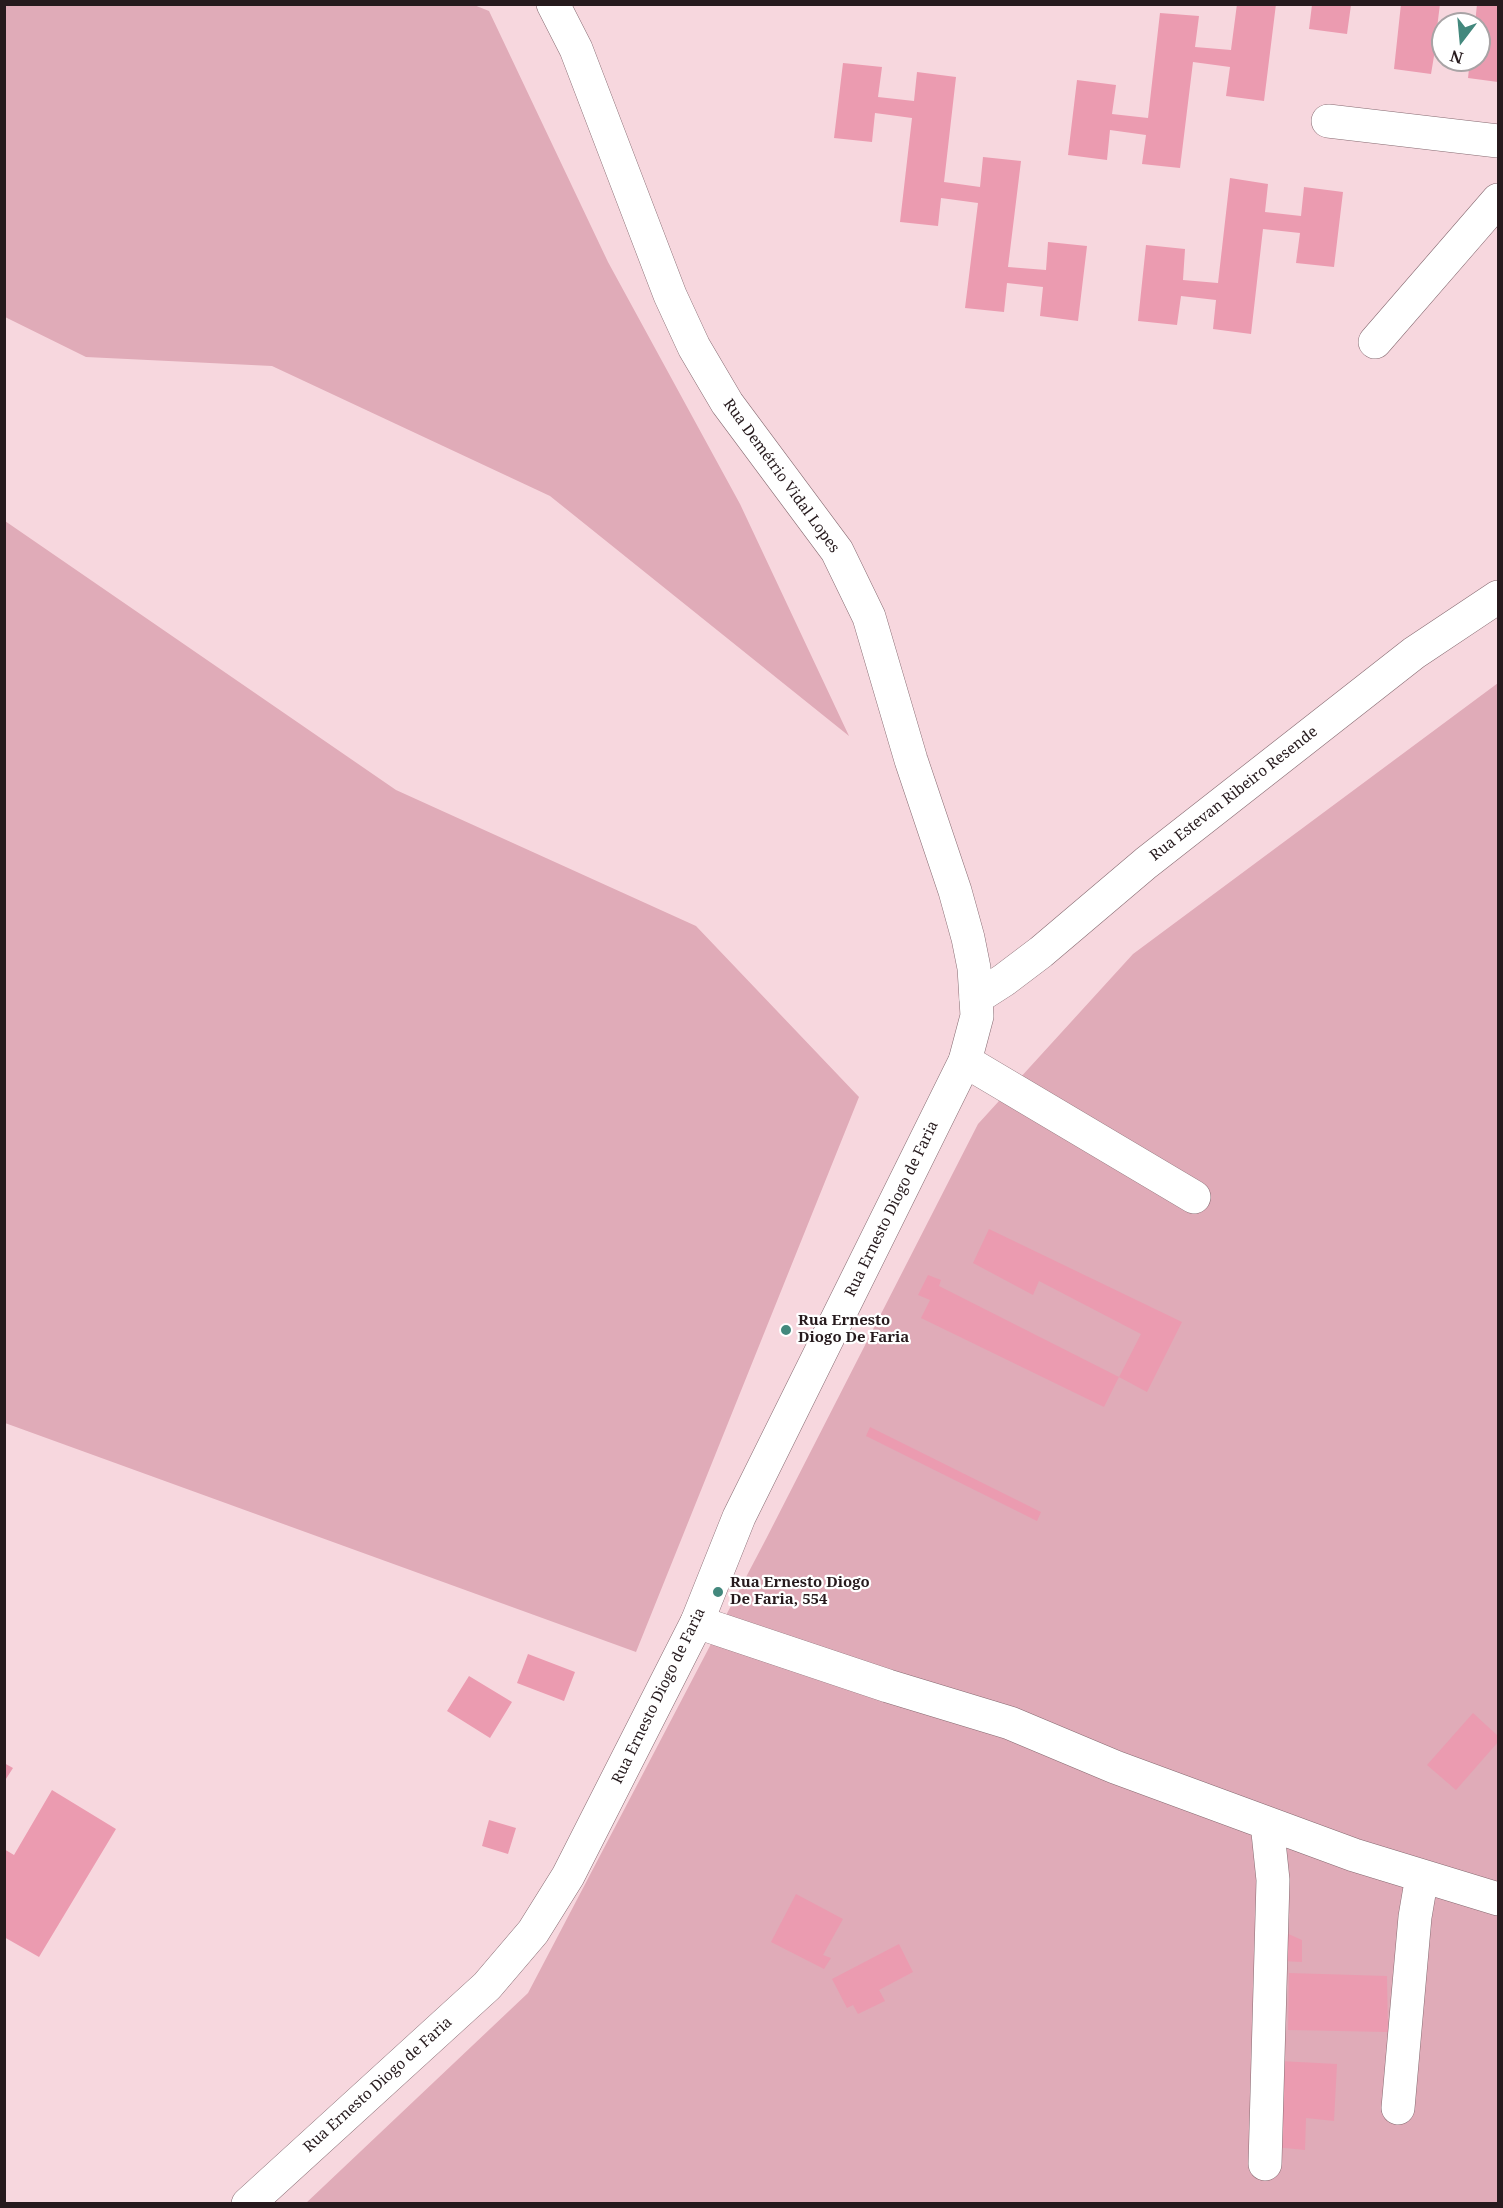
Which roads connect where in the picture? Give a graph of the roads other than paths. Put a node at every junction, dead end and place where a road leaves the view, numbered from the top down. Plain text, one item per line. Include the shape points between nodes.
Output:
1 (553, 4) edge
2 (1329, 121) dead end
3 (1498, 141) edge
4 (1498, 200) edge
5 (1375, 342) dead end
6 (1498, 597) edge
7 (976, 998) junction
8 (966, 1061) junction
9 (1194, 1197) dead end
10 (697, 1622) junction
11 (1268, 1823) junction
12 (1422, 1876) junction
13 (1498, 1899) edge
14 (1398, 2108) dead end
15 (1265, 2164) dead end
16 (248, 2204) edge

1 - 7 main road, Rua Demétrio Vidal Lopes via 576,50 694,348 727,403 837,551 869,617 955,891 970,948
2 - 3 main road
4 - 5 main road
6 - 7 main road, Rua Estevan Ribeiro Resende via 1414,653 1146,863 1041,952
7 - 8 main road, Rua Ernesto Diogo de Faria via 974,1032
8 - 9 main road
8 - 10 main road, Rua Ernesto Diogo de Faria via 739,1517
10 - 11 main road via 1010,1723 1115,1767
10 - 16 main road, Rua Ernesto Diogo de Faria via 568,1876 532,1932 487,1986
11 - 12 main road
11 - 15 main road via 1273,1880
12 - 13 main road
12 - 14 main road

